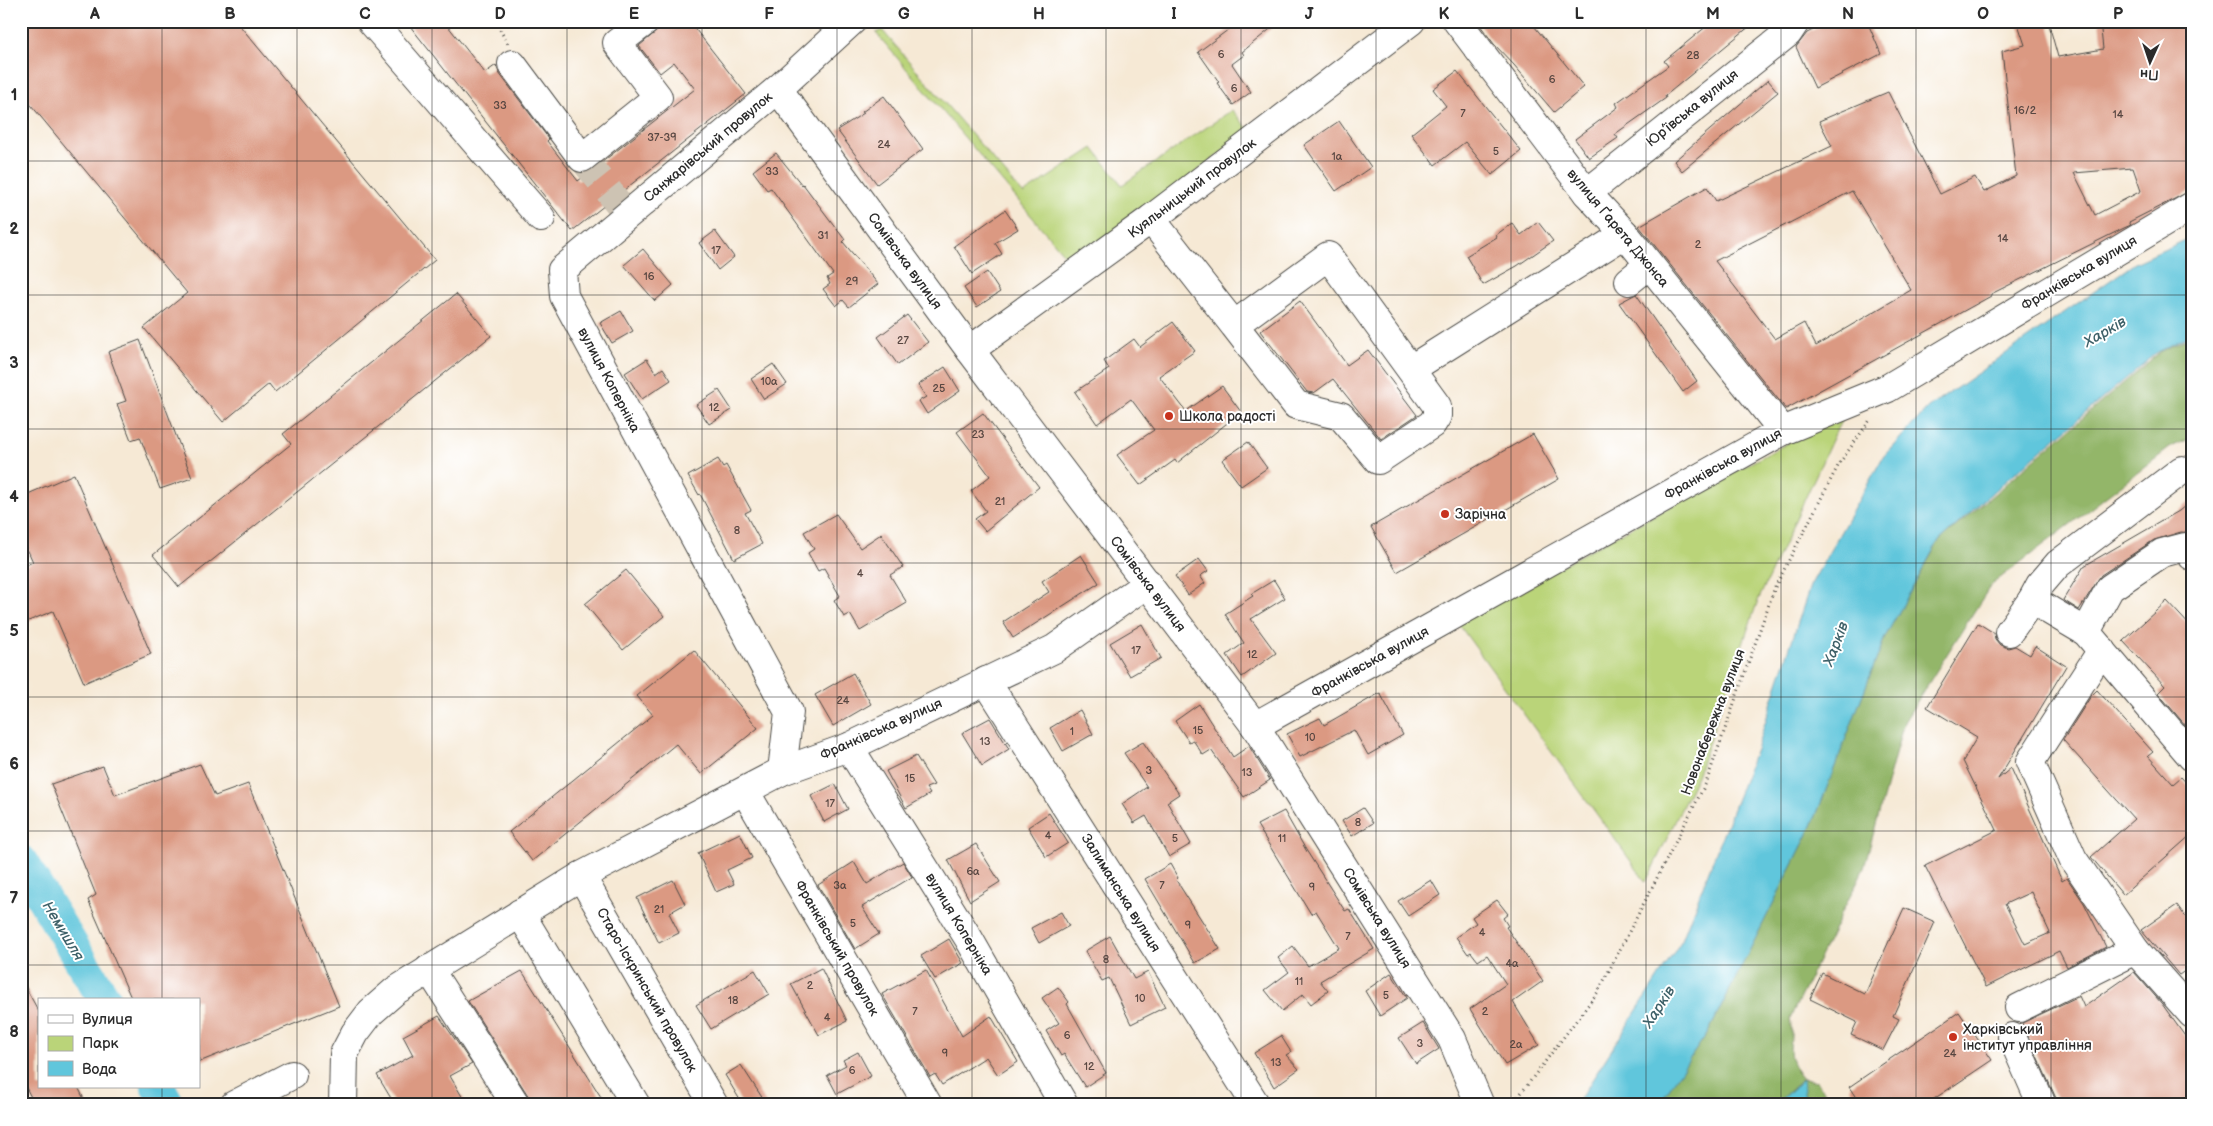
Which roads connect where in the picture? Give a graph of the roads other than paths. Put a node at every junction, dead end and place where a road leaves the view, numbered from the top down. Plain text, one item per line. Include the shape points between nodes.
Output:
1 (371, 21) edge
2 (646, 21) edge
3 (852, 21) edge
4 (1411, 21) edge
5 (1457, 21) edge
6 (1787, 25) edge
7 (512, 64) dead end
8 (778, 89) junction
9 (1587, 194) junction
10 (2192, 206) edge
11 (541, 218) dead end
12 (1151, 219) junction
13 (1625, 234) junction
14 (562, 270) joint
15 (1234, 325) junction
16 (970, 350) junction
17 (1411, 369) junction
18 (1783, 431) junction
19 (2182, 470) dead end
20 (2192, 556) edge
21 (1148, 583) junction
22 (2032, 600) junction
23 (2009, 632) dead end
24 (2094, 641) junction
25 (986, 681) junction
26 (1255, 726) junction
27 (849, 747) junction
28 (2192, 757) edge
29 (782, 771) junction
30 (745, 790) junction
31 (581, 876) junction
32 (520, 913) junction
33 (2135, 950) junction
34 (429, 969) junction
35 (2019, 1008) dead end
36 (2192, 1014) edge
37 (2012, 1037) dead end
38 (292, 1075) dead end
39 (341, 1104) edge
40 (234, 1105) edge
41 (516, 1105) edge
42 (636, 1105) edge
43 (714, 1105) edge
44 (928, 1105) edge
45 (1064, 1105) edge
46 (1256, 1105) edge
47 (1480, 1105) edge
48 (2042, 1105) edge

1 - 11 street
2 - 7 street via 617,43 658,97 582,158
3 - 8 street, Санжарівський провулок
4 - 12 street, Куяльницький провулок
5 - 9 street, вулиця Ґарета Джонса
6 - 9 street, Юр’ївська вулиця
8 - 14 street, Санжарівський провулок
8 - 16 street, Сомівська вулиця
9 - 13 street, вулиця Ґарета Джонса
10 - 18 street, Франківська вулиця via 1888,388
12 - 15 street
12 - 16 street, Куяльницький провулок
13 - 17 street
13 - 18 street, вулиця Ґарета Джонса via 1639,273
14 - 29 street, вулиця Коперніка via 564,296 789,712
15 - 17 street via 1328,256
15 - 17 street via 1296,405 1341,416 1378,460 1432,424 1436,416 1437,406
16 - 21 street, Сомівська вулиця
18 - 26 street, Франківська вулиця
19 - 22 street via 2058,564
20 - 24 street via 2185,547 2162,553 2110,588
21 - 25 street, Франківська вулиця via 1054,649
21 - 26 street, Сомівська вулиця
22 - 23 street
22 - 24 street
24 - 28 street
24 - 33 street via 2030,762 2073,859
25 - 27 street, Франківська вулиця
25 - 46 street, Залиманська вулиця
26 - 47 street, Сомівська вулиця via 1452,1038
27 - 29 street, Франківська вулиця
27 - 45 street, вулиця Коперніка via 969,939
29 - 30 street, Франківська вулиця
30 - 31 street, Франківська вулиця
30 - 44 street, Франківський провулок
31 - 32 street, Франківська вулиця
31 - 43 street, Старо-Іскринський провулок
32 - 34 street, Франківська вулиця
32 - 42 street
33 - 35 street
33 - 36 street
34 - 39 street, Франківська вулиця via 394,991 371,1012 355,1033 344,1054
34 - 41 street
37 - 48 street
38 - 40 street

